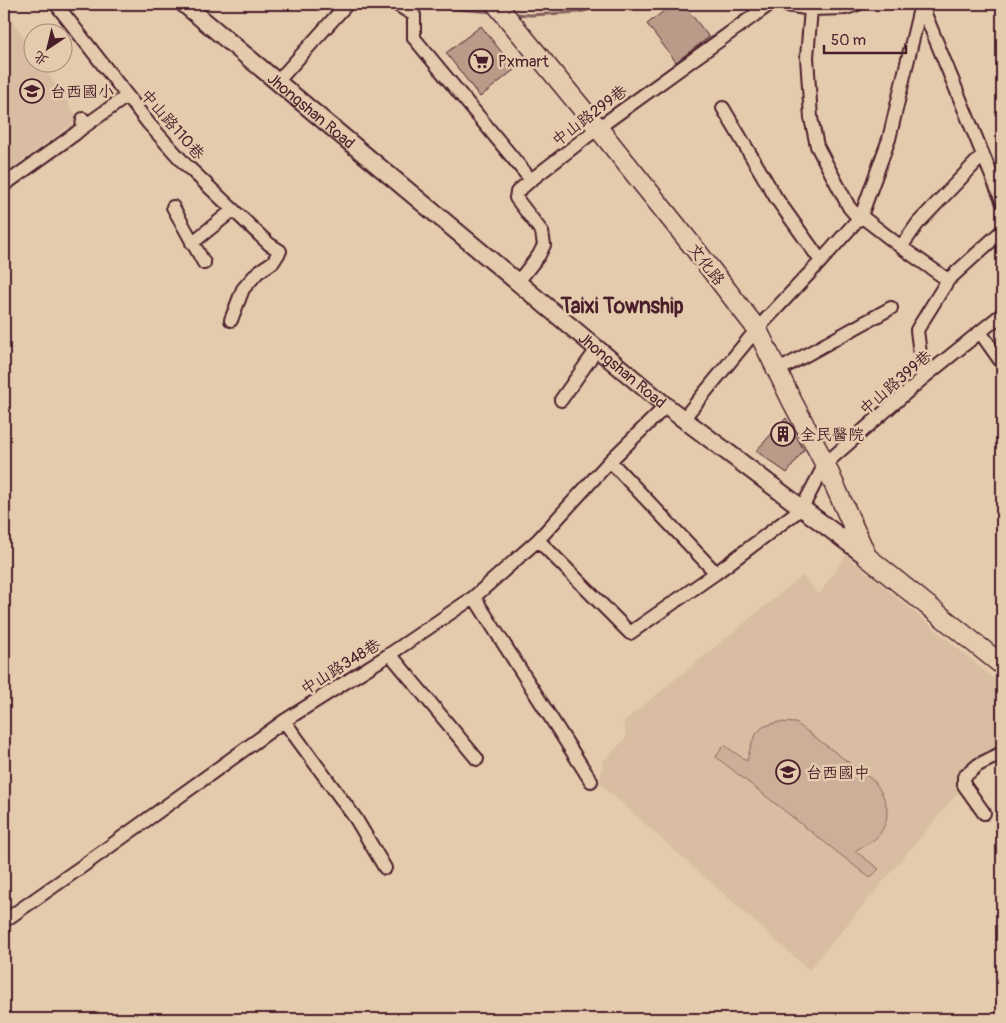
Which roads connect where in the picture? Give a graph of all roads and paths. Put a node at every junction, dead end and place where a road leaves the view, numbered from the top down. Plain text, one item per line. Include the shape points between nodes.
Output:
1 (56, 4) edge
2 (184, 4) edge
3 (348, 4) edge
4 (396, 4) edge
5 (770, 4) edge
6 (781, 4) edge
7 (858, 4) edge
8 (921, 4) edge
9 (811, 9) junction
10 (501, 10) edge
11 (276, 82) junction
12 (127, 96) junction
13 (723, 108) dead end
14 (598, 128) junction
15 (984, 155) junction
16 (531, 180) junction
17 (4, 185) edge
18 (1002, 201) edge
19 (173, 207) dead end
20 (233, 210) junction
21 (861, 216) junction
22 (1002, 231) edge
23 (192, 243) junction
24 (901, 247) junction
25 (821, 261) junction
26 (204, 263) dead end
27 (948, 280) junction
28 (517, 283) junction
29 (890, 308) dead end
30 (1002, 317) edge
31 (232, 320) dead end
32 (757, 329) junction
33 (980, 332) junction
34 (597, 349) junction
35 (1002, 362) edge
36 (777, 371) junction
37 (923, 378) junction
38 (561, 400) dead end
39 (666, 406) junction
40 (683, 419) junction
41 (610, 461) junction
42 (825, 464) junction
43 (802, 508) junction
44 (538, 540) junction
45 (867, 557) junction
46 (716, 573) junction
47 (474, 597) junction
48 (390, 654) junction
49 (1002, 665) edge
50 (284, 721) junction
51 (1002, 753) edge
52 (477, 759) dead end
53 (591, 781) dead end
54 (984, 813) dead end
55 (385, 868) dead end
56 (4, 921) edge

1 - 12 street, 中山路110巷
2 - 11 street, Jhongshan Road
3 - 11 street
4 - 16 street via 414,15 414,38
5 - 14 street, 中山路299巷
6 - 9 street
7 - 9 street via 846,8
8 - 15 street
8 - 21 street via 889,139
9 - 21 street via 807,56 811,118 817,146 849,207 854,214
10 - 14 main road, 文化路
11 - 28 street, Jhongshan Road
12 - 17 street via 83,123 75,134
12 - 20 street, 中山路110巷 via 184,163
13 - 25 street via 776,198
14 - 16 street, 中山路299巷
14 - 32 main road, 文化路
15 - 18 street
15 - 24 street via 918,223
16 - 28 street, 中山路299巷 via 517,192 516,198 542,232 544,245
19 - 23 street
20 - 23 street
20 - 31 street, 中山路110巷 via 280,251 273,262 258,272 243,289
21 - 24 street
21 - 25 street
22 - 27 street
23 - 26 street
24 - 27 street
25 - 32 street
27 - 37 street via 917,330
28 - 34 street, Jhongshan Road
29 - 36 street
30 - 33 street, 中山路399巷
32 - 36 main road, 文化路
32 - 40 street
33 - 35 street
33 - 37 street, 中山路399巷
34 - 38 street
34 - 39 street, Jhongshan Road
36 - 42 main road, 文化路
37 - 42 street, 中山路399巷
39 - 40 street, Jhongshan Road
39 - 41 street, 中山路348巷
40 - 43 street, Jhongshan Road
41 - 44 street, 中山路348巷
41 - 46 street
42 - 43 street, 中山路399巷
42 - 45 main road, 文化路
43 - 45 street, Jhongshan Road
43 - 46 street
44 - 46 street via 630,633
44 - 47 street, 中山路348巷
45 - 49 main road, Jhongshan Road
47 - 48 street, 中山路348巷
47 - 53 street
48 - 50 street, 中山路348巷
48 - 52 street
50 - 55 street via 356,819
50 - 56 street, 中山路348巷
51 - 54 street via 978,765 964,778 964,785

